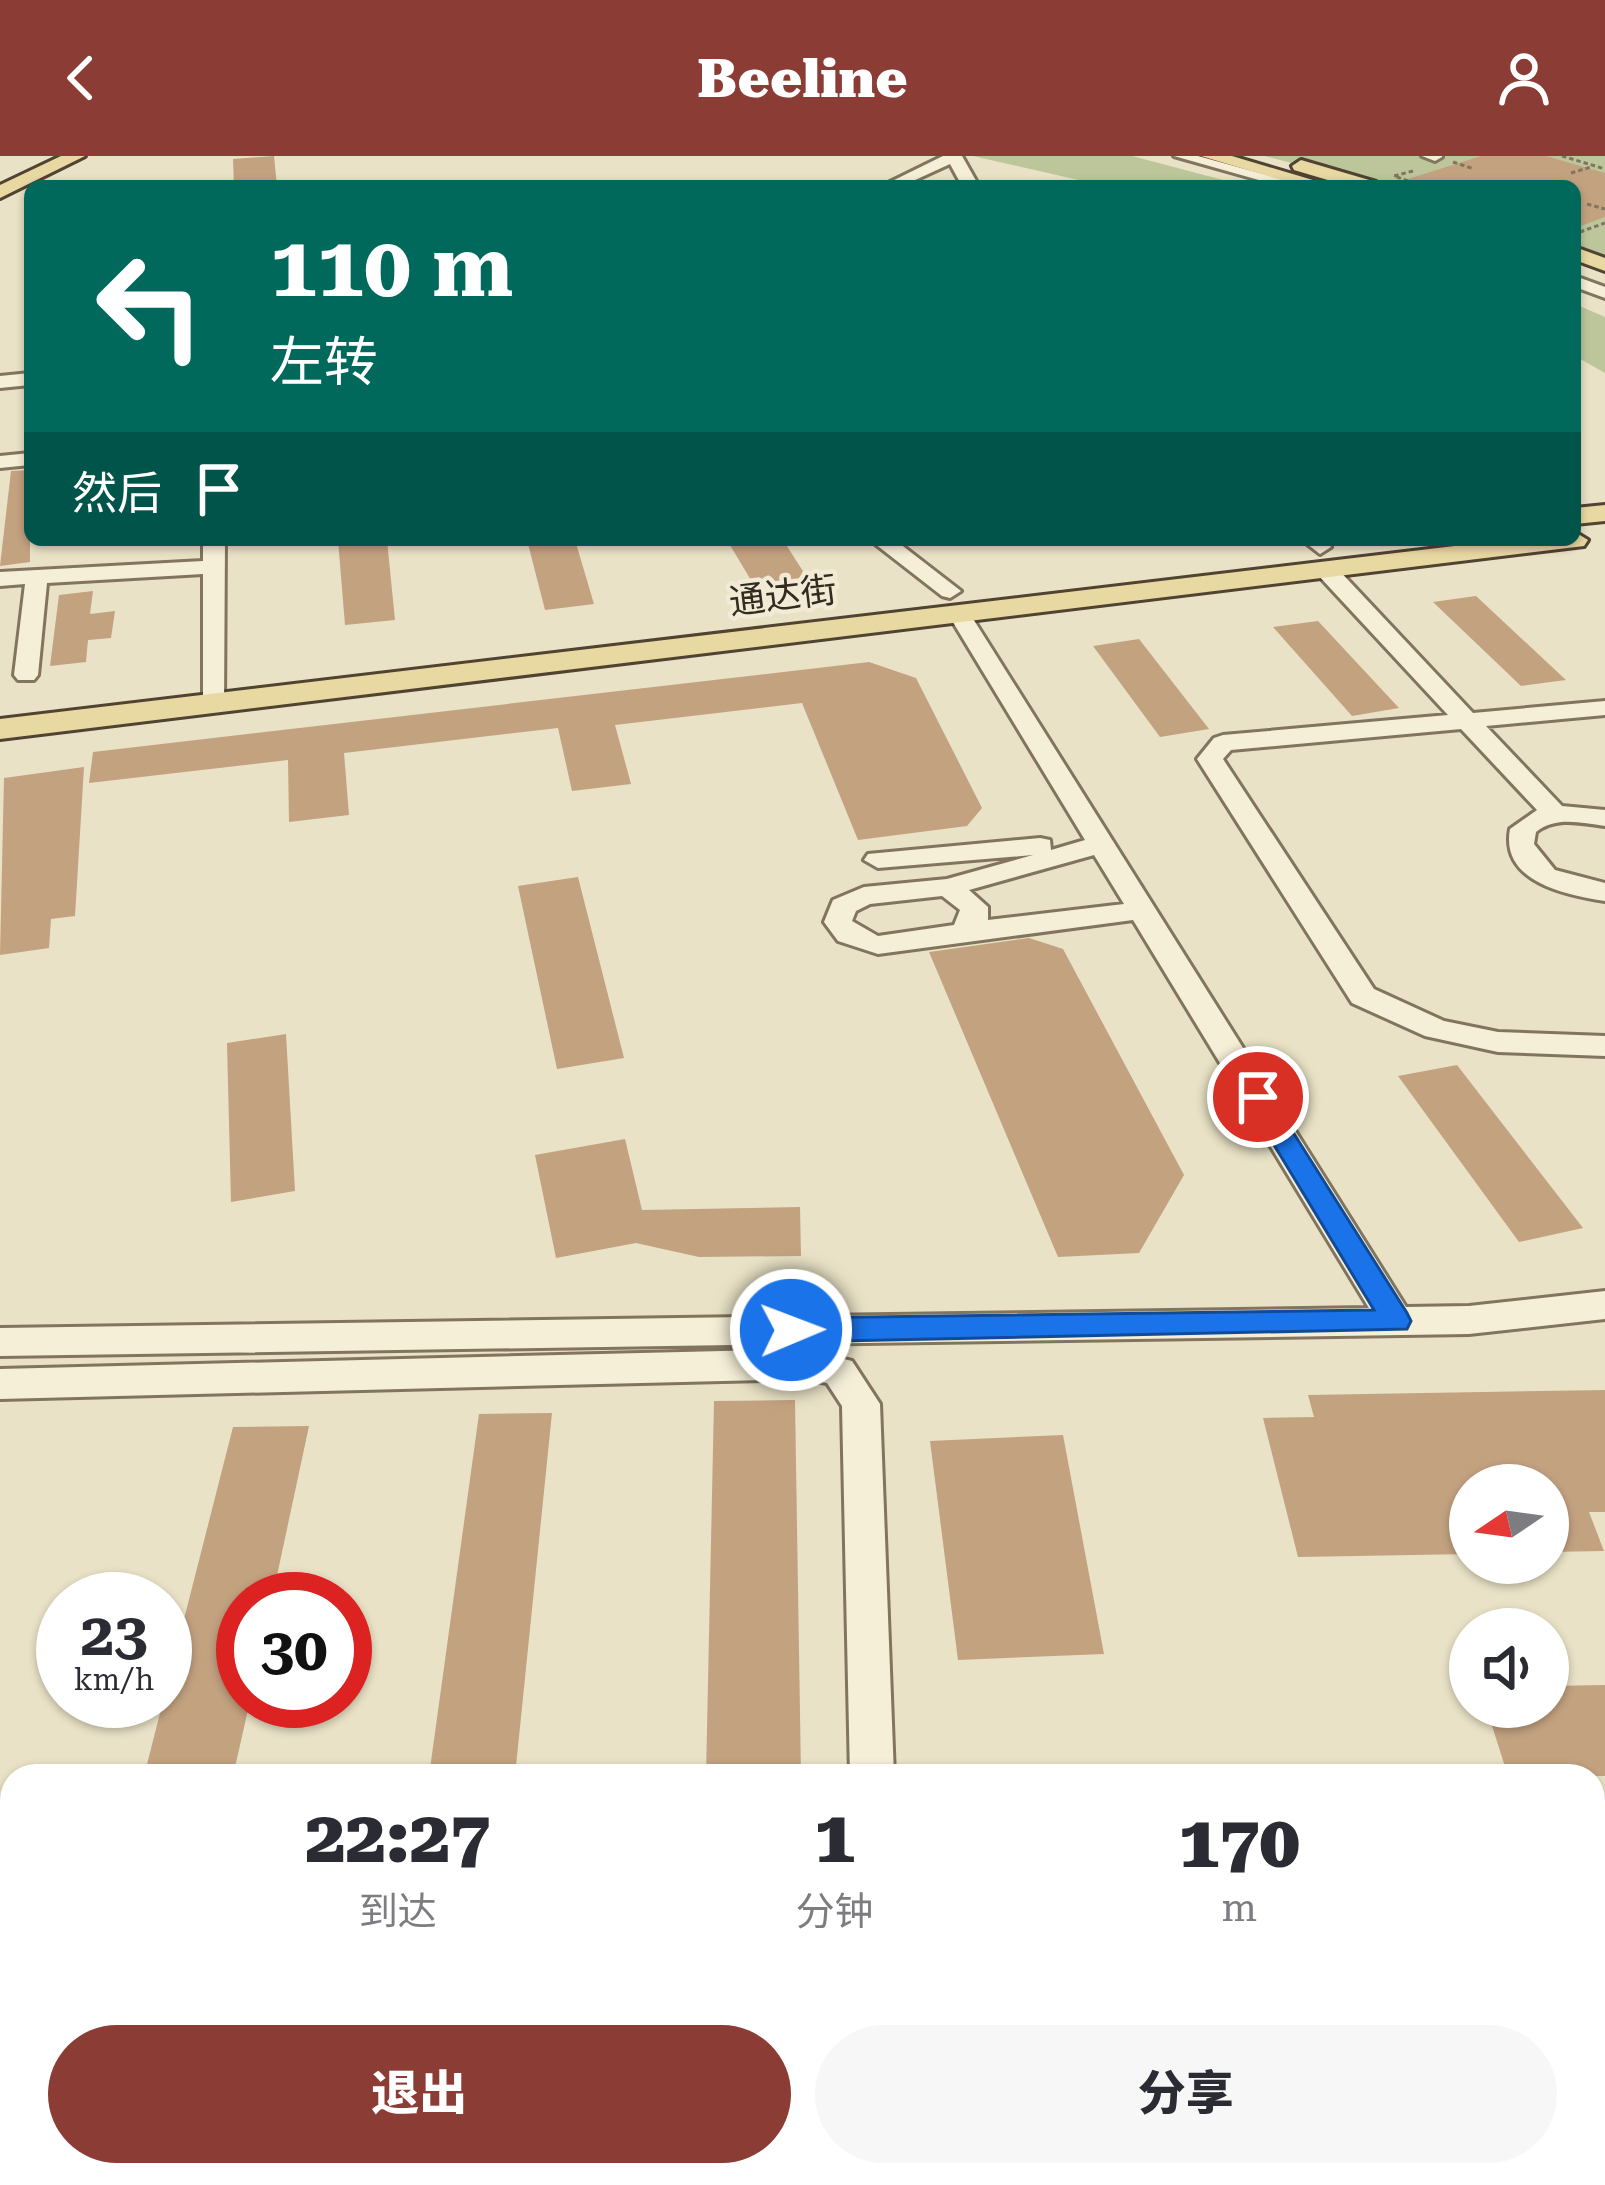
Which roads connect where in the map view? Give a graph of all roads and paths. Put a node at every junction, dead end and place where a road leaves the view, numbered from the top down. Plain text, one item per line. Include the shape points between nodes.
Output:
1 (40, 156) edge
2 (76, 156) edge
3 (954, 156) edge
4 (1180, 156) edge
5 (1210, 156) edge
6 (1265, 156) edge
7 (1562, 156) edge
8 (1594, 166) junction
9 (1605, 169) edge
10 (1571, 173) dead end
11 (0, 175) edge
12 (25, 180) edge
13 (903, 180) edge
14 (1274, 180) edge
15 (1300, 180) edge
16 (1348, 180) edge
17 (1587, 204) dead end
18 (1605, 209) edge
19 (214, 546) edge
20 (888, 546) edge
21 (1448, 546) edge
22 (1320, 552) edge
23 (214, 567) junction
24 (38, 576) junction
25 (0, 579) edge
26 (955, 602) junction
27 (26, 675) dead end
28 (215, 691) junction
29 (0, 704) edge
30 (1605, 708) edge
31 (1466, 720) junction
32 (0, 729) edge
33 (1554, 813) junction
34 (1605, 818) edge
35 (1102, 844) junction
36 (878, 860) dead end
37 (947, 886) junction
38 (1605, 892) edge
39 (1142, 910) junction
40 (964, 932) junction
41 (1605, 1046) edge
42 (1605, 1305) edge
43 (1396, 1321) junction
44 (0, 1342) edge
45 (0, 1384) edge
46 (872, 1764) edge

1 - 11 main road
2 - 12 main road
3 - 13 street
4 - 14 street
5 - 15 main road
6 - 16 main road
7 - 8 path
8 - 9 path
8 - 10 path
17 - 18 path
19 - 23 street
20 - 26 street
21 - 22 main road, 通达街
22 - 26 main road, 通达街
22 - 31 street
23 - 24 street
23 - 28 street
24 - 25 street
24 - 27 street
26 - 28 main road, 通达街
26 - 35 street
28 - 29 main road, 通达街
28 - 32 main road, 通达街
30 - 31 street
31 - 33 street
31 - 41 street via 1223,743 1210,759 1363,996 1436,1029 1498,1042
33 - 34 street
33 - 38 street via 1520,830 1525,860 1568,886
35 - 36 street
35 - 37 street
35 - 39 street
37 - 40 street via 974,907
37 - 40 street via 853,900 838,922 848,937 870,945
39 - 40 street
39 - 43 street
42 - 43 street
43 - 44 street
45 - 46 street via 803,1364 839,1371 861,1404

